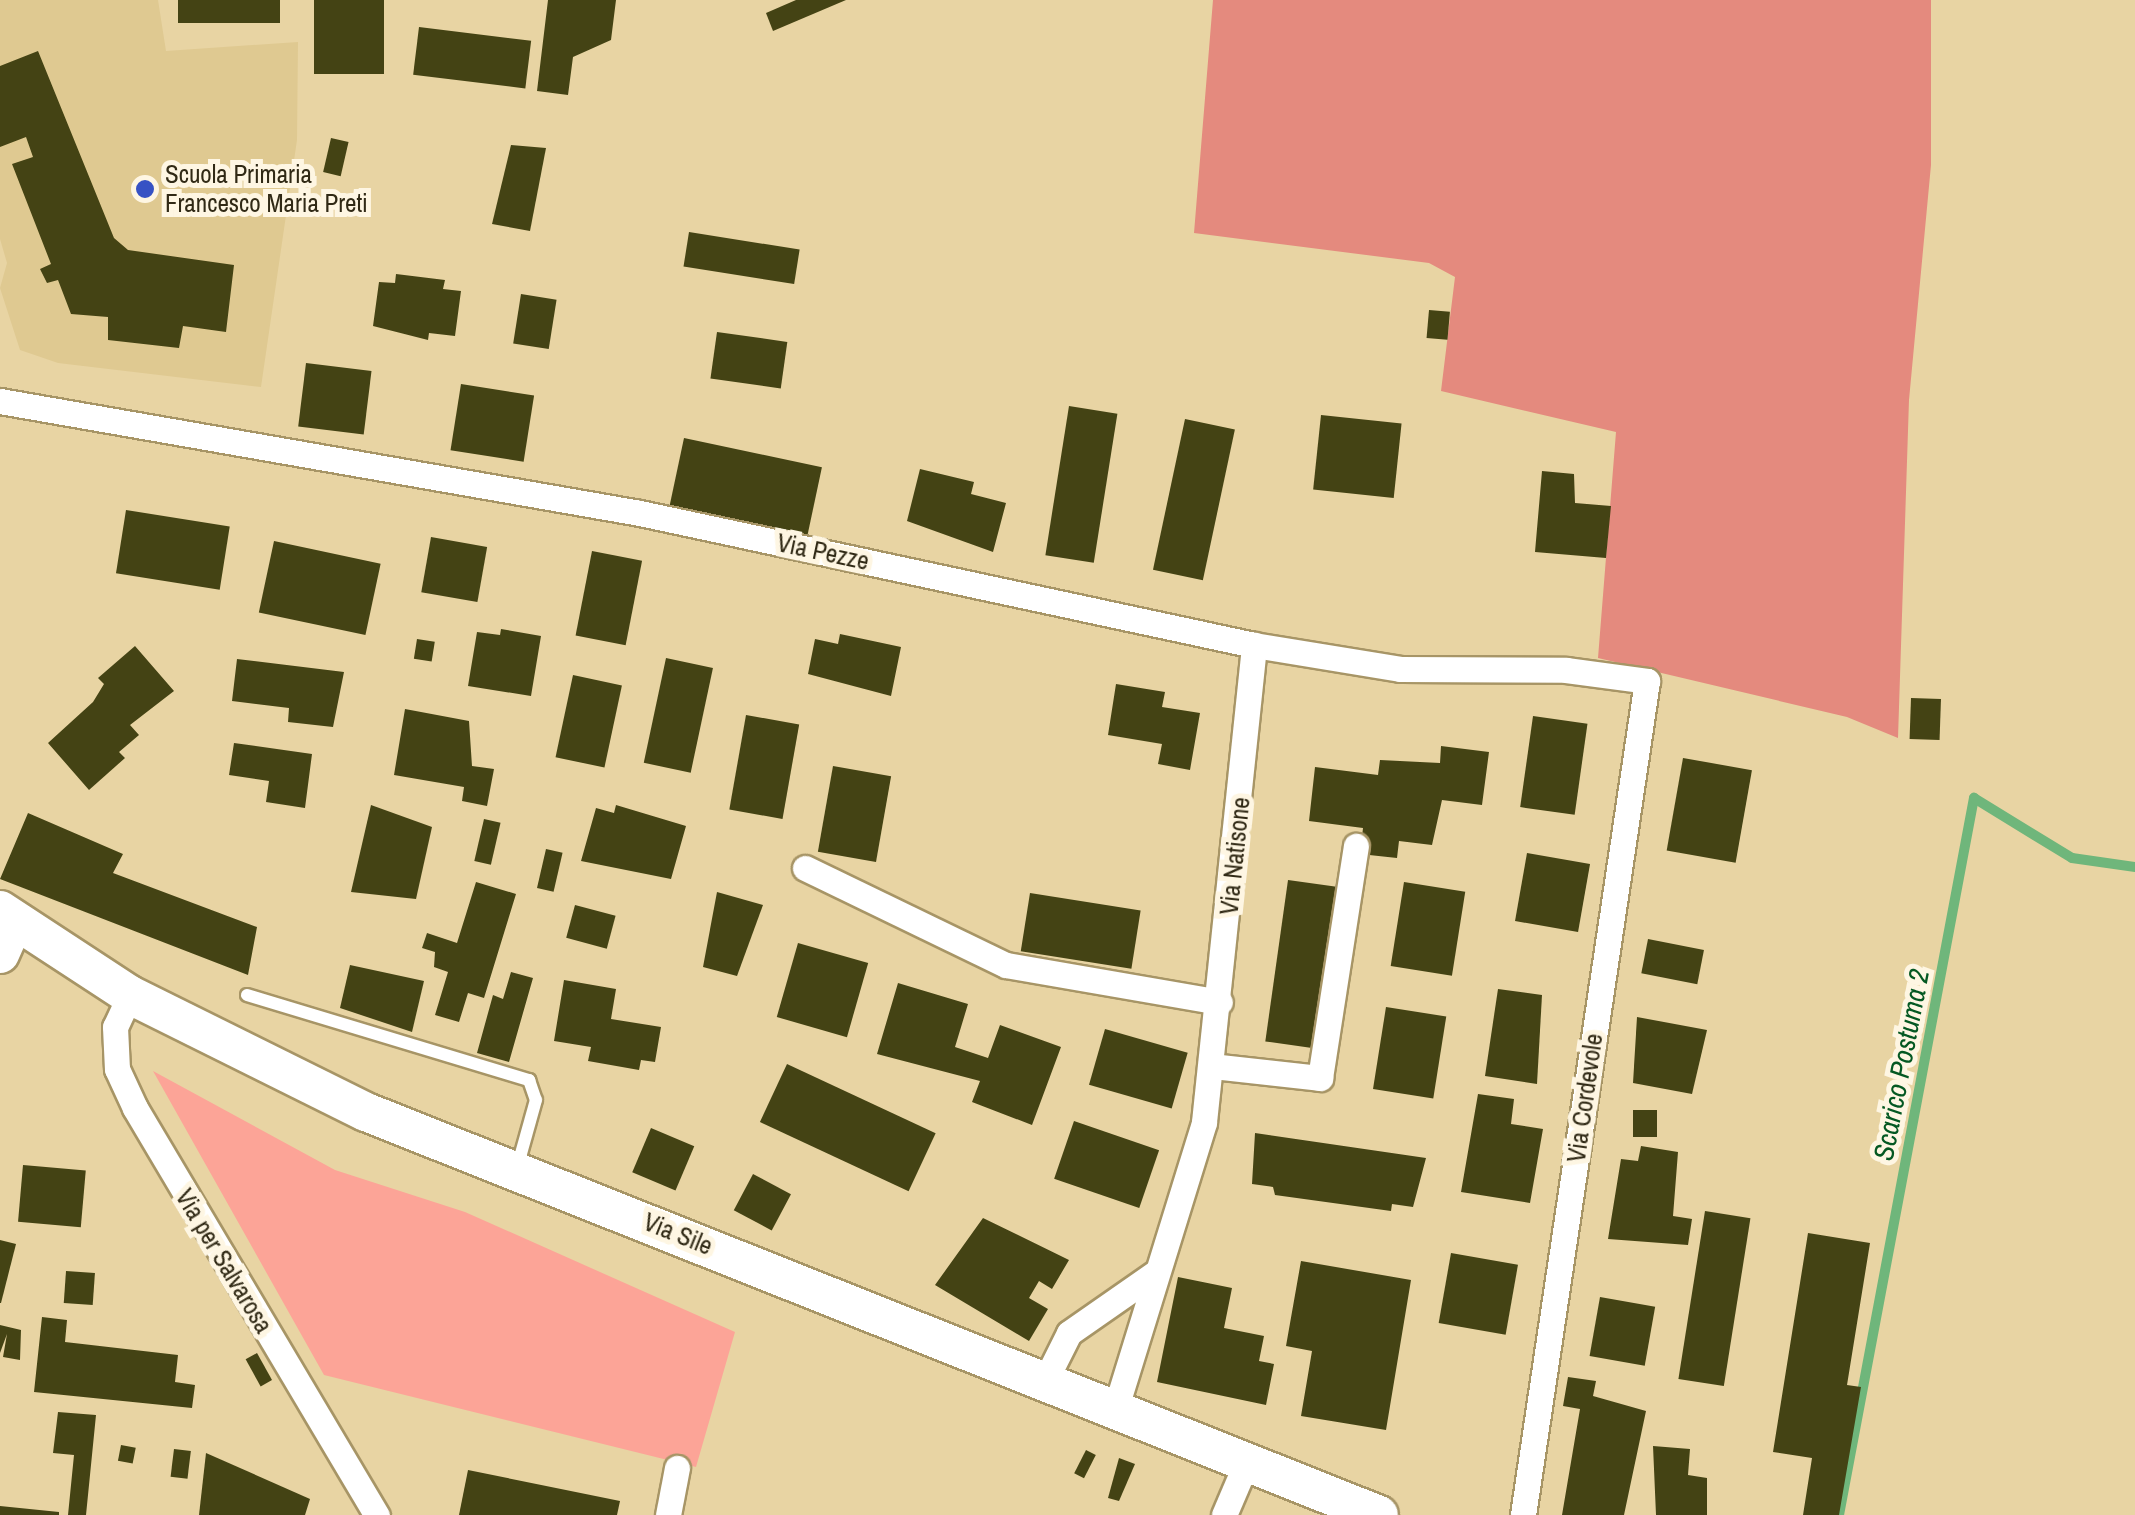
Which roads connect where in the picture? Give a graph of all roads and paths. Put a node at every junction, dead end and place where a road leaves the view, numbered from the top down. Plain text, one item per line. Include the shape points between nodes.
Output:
1 (0, 401) edge
2 (1254, 645) junction
3 (1647, 681) joint
4 (1356, 846) dead end
5 (806, 868) dead end
6 (5, 928) edge
7 (247, 995) dead end
8 (130, 996) junction
9 (1220, 1002) junction
10 (1212, 1066) junction
11 (516, 1169) junction
12 (1159, 1270) junction
13 (1046, 1380) junction
14 (1116, 1408) junction
15 (1246, 1462) junction
16 (677, 1468) dead end
17 (376, 1515) edge
18 (668, 1515) edge
19 (1224, 1515) edge
20 (1378, 1515) edge
21 (1523, 1515) edge

1 - 2 street, Via Pezze via 640,513
2 - 3 street, Via Pezze via 1400,669 1566,670
2 - 9 street, Via Natisone
3 - 21 street, Via Cordevole
4 - 10 street via 1320,1078
5 - 9 street via 1006,965
6 - 8 street, Via Sile
7 - 11 lane via 529,1080 536,1100
8 - 11 street, Via Sile via 247,1060
8 - 17 street, Via per Salvarosa via 115,1027 117,1069
9 - 10 street, Via Natisone
10 - 12 street, Via Natisone via 1198,1144
11 - 13 street, Via Sile
12 - 13 street via 1069,1333
12 - 14 street, Via Natisone
13 - 14 street, Via Sile
14 - 15 street, Via Sile
15 - 19 street
15 - 20 street, Via Sile
16 - 18 street

